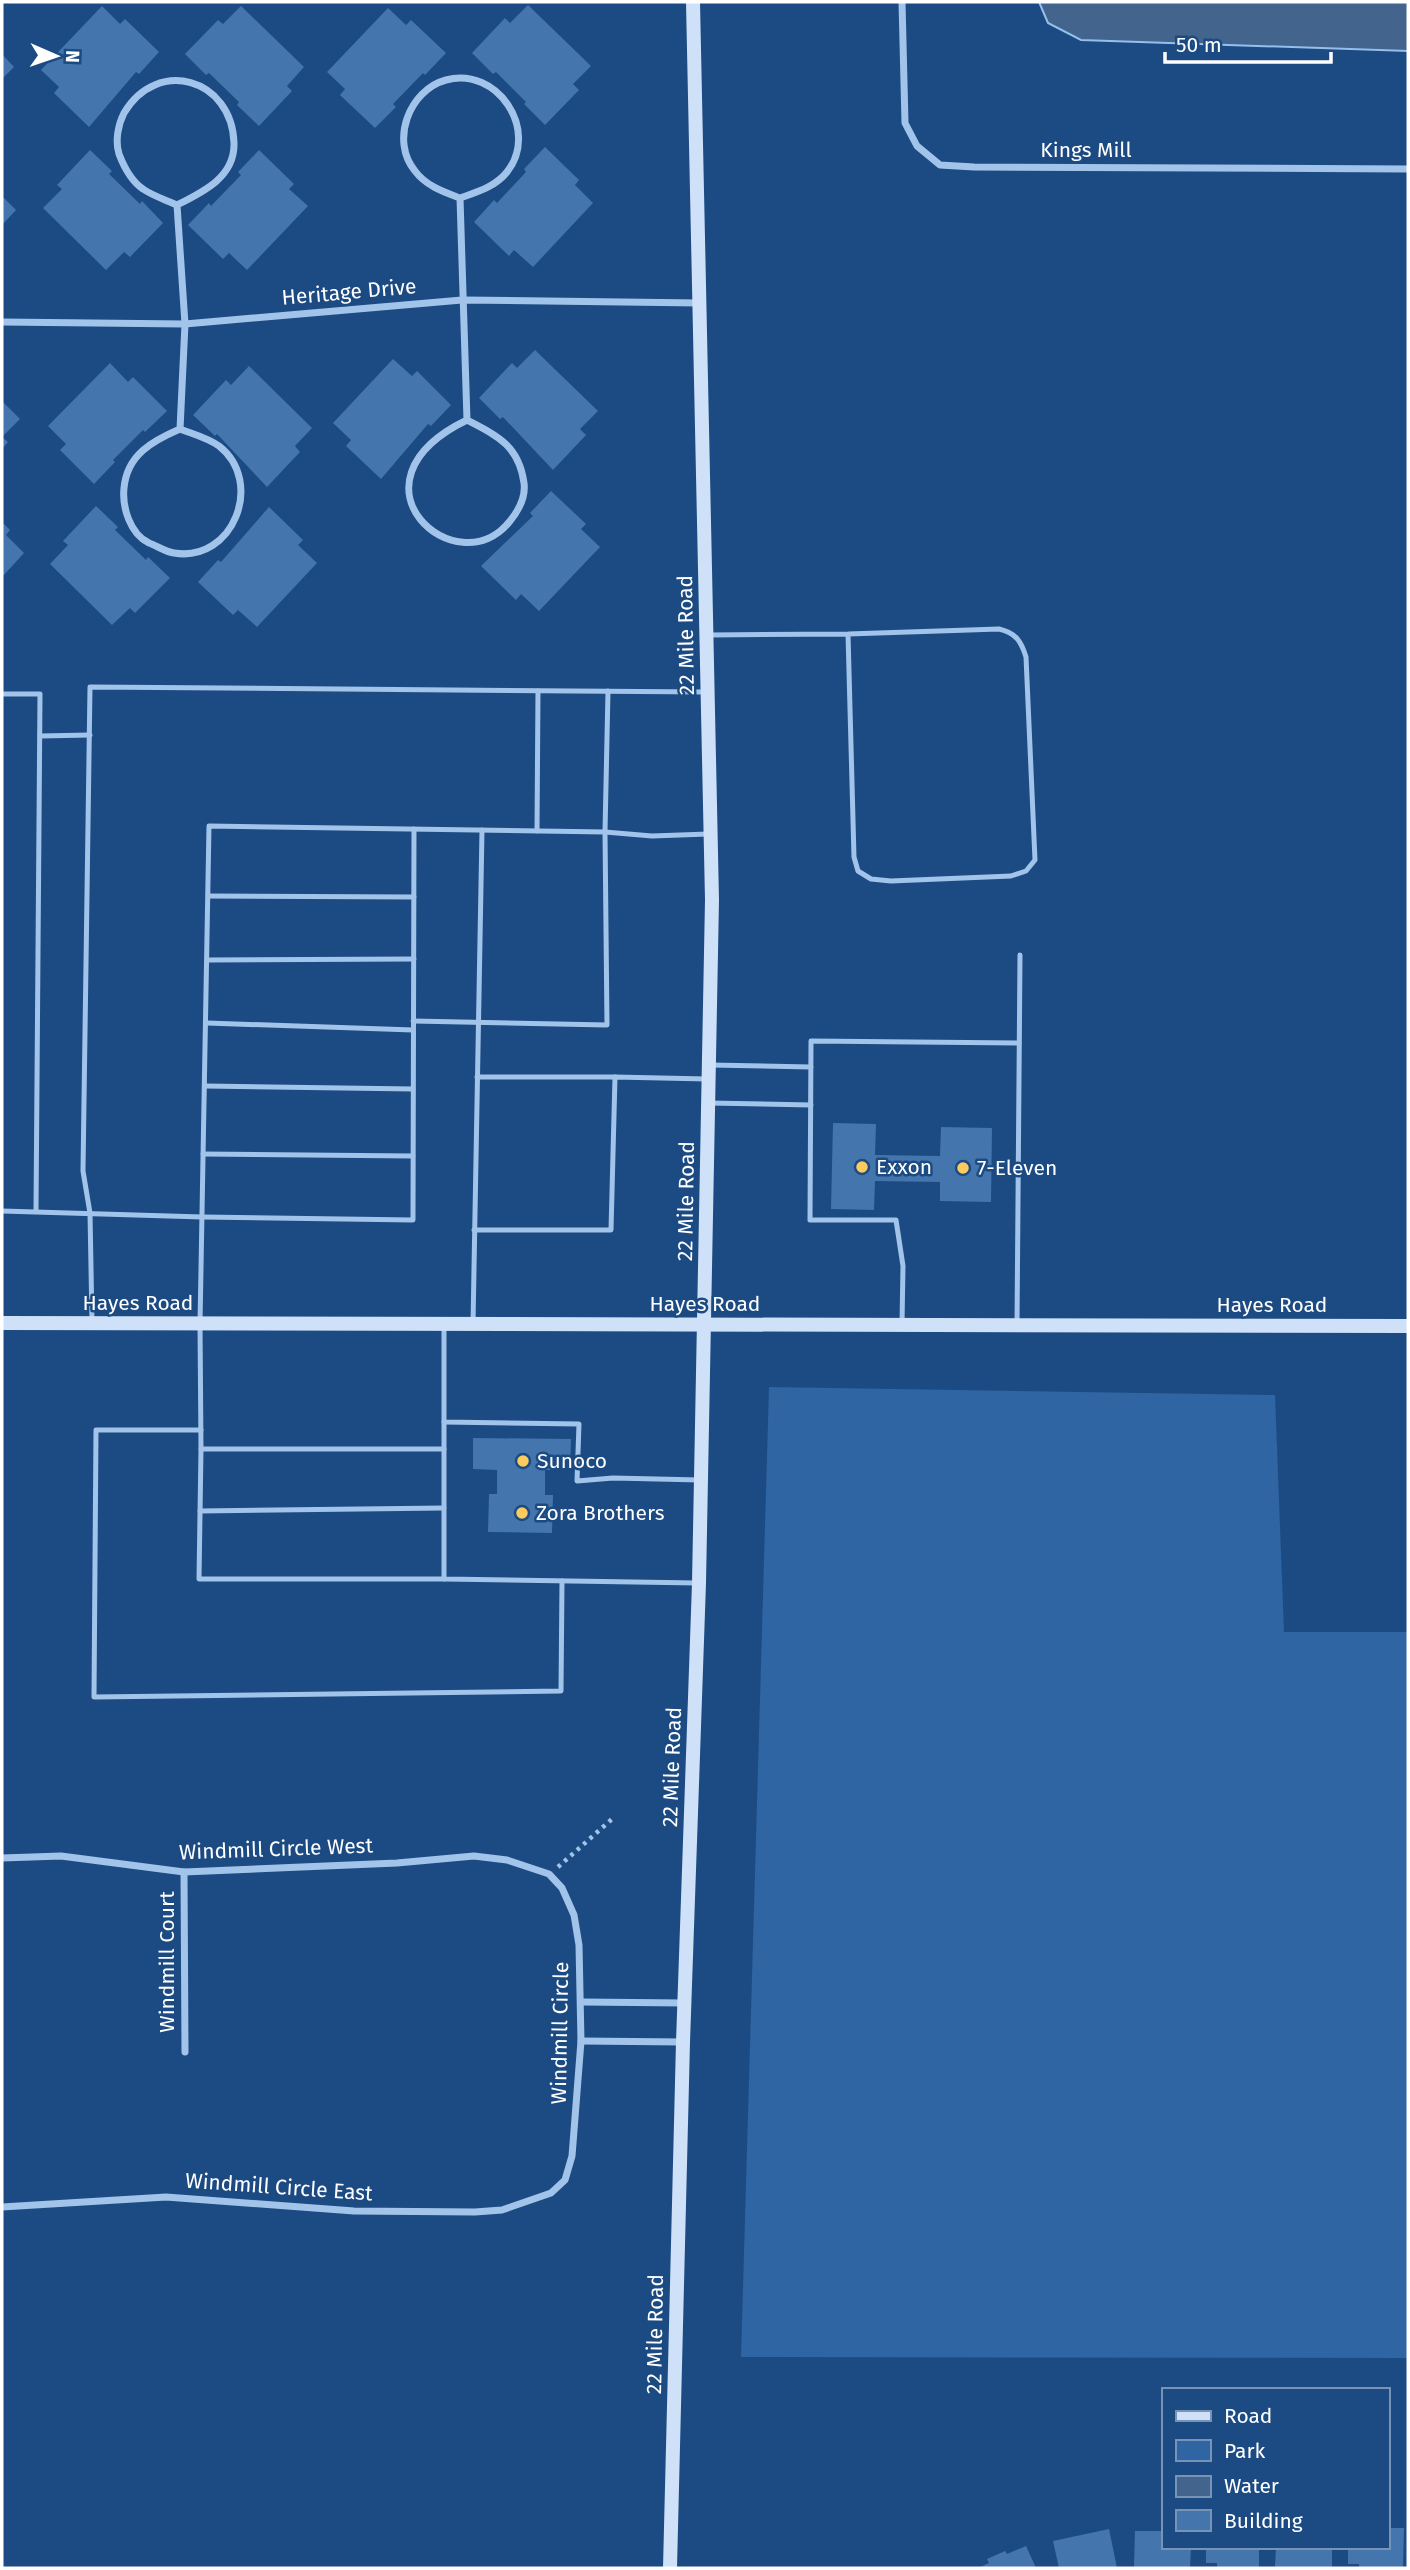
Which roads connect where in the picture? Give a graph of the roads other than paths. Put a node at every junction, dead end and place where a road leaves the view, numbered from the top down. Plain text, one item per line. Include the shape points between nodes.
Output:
1 (693, 2) edge
2 (902, 2) edge
3 (1408, 169) edge
4 (460, 198) junction
5 (177, 205) junction
6 (463, 300) junction
7 (700, 303) junction
8 (2, 321) edge
9 (186, 324) junction
10 (467, 420) junction
11 (180, 429) junction
12 (848, 634) junction
13 (708, 635) junction
14 (538, 691) junction
15 (608, 691) junction
16 (708, 692) junction
17 (2, 694) edge
18 (40, 736) junction
19 (90, 736) junction
20 (414, 829) junction
21 (482, 830) junction
22 (537, 831) junction
23 (605, 832) junction
24 (711, 834) junction
25 (208, 896) junction
26 (414, 897) junction
27 (1020, 955) dead end
28 (414, 959) junction
29 (207, 960) junction
30 (413, 1021) junction
31 (477, 1022) junction
32 (206, 1023) junction
33 (413, 1030) junction
34 (1019, 1043) junction
35 (811, 1067) junction
36 (710, 1072) junction
37 (477, 1077) junction
38 (615, 1077) junction
39 (205, 1086) junction
40 (413, 1089) junction
41 (709, 1103) junction
42 (811, 1105) junction
43 (203, 1154) junction
44 (413, 1156) junction
45 (2, 1211) edge
46 (36, 1211) junction
47 (90, 1213) junction
48 (202, 1217) junction
49 (474, 1230) junction
50 (2, 1323) edge
51 (93, 1324) junction
52 (200, 1324) junction
53 (444, 1324) junction
54 (472, 1324) junction
55 (1017, 1325) junction
56 (704, 1326) junction
57 (902, 1326) junction
58 (1408, 1326) edge
59 (444, 1422) junction
60 (201, 1430) junction
61 (201, 1449) junction
62 (444, 1449) junction
63 (700, 1480) junction
64 (444, 1508) junction
65 (200, 1511) junction
66 (444, 1579) junction
67 (562, 1581) junction
68 (699, 1583) junction
69 (2, 1858) edge
70 (184, 1872) junction
71 (549, 1874) joint
72 (582, 2002) junction
73 (684, 2003) junction
74 (581, 2040) junction
75 (682, 2042) junction
76 (185, 2052) dead end
77 (551, 2193) joint
78 (2, 2207) edge
79 (670, 2568) edge

1 - 7 street, 22 Mile Road
2 - 3 street, Kings Mill via 905,123 917,146 940,165
4 - 4 street via 485,189 506,173 519,138 515,116 503,96 480,81 464,78 428,88 412,105 403,130 405,151 414,171 437,189
4 - 6 street
5 - 5 street via 208,190 226,172 234,151 233,124 224,104 208,89 177,80 150,86 132,99 119,122 117,148 124,169 142,189
5 - 9 street
6 - 7 street, Heritage Drive
6 - 9 street, Heritage Drive
6 - 10 street
7 - 13 street, 22 Mile Road
8 - 9 street, Heritage Drive
9 - 11 street
10 - 10 street via 425,446 410,469 408,491 426,527 449,541 475,543 502,531 519,510 525,489 521,465 510,447
11 - 11 street via 155,440 135,457 125,476 122,500 130,523 144,540 173,553 195,553 219,542 234,524 242,492 237,469 220,447
12 - 12 lane via 999,629 1012,632 1022,643 1035,860 1026,871 1010,876 891,881 858,872
12 - 13 lane
13 - 16 street, 22 Mile Road
14 - 15 lane
14 - 19 lane via 90,687
14 - 22 lane
15 - 16 lane
15 - 23 lane
16 - 24 street, 22 Mile Road
17 - 18 lane via 40,694
18 - 19 lane
18 - 46 lane
19 - 47 lane via 83,1171
20 - 21 lane
20 - 25 lane via 209,826
20 - 26 lane
21 - 22 lane
21 - 31 lane
22 - 23 lane
23 - 24 lane
23 - 31 lane via 607,1025
24 - 36 street, 22 Mile Road
25 - 26 lane
25 - 29 lane
26 - 28 lane
27 - 34 lane
28 - 29 lane
28 - 30 lane
29 - 32 lane
30 - 31 lane
30 - 33 lane
31 - 37 lane
32 - 33 lane
32 - 39 lane
33 - 40 lane
34 - 35 lane via 811,1041
34 - 55 lane
35 - 36 lane
35 - 42 lane
36 - 38 lane
36 - 41 street, 22 Mile Road
37 - 38 lane
37 - 49 lane
38 - 49 lane via 611,1230
39 - 40 lane
39 - 43 lane
40 - 44 lane
41 - 42 lane
41 - 56 street, 22 Mile Road
42 - 57 lane via 810,1220 897,1220 903,1266
43 - 44 lane
43 - 48 lane
44 - 48 lane via 413,1220
45 - 46 lane
46 - 47 lane
47 - 48 lane
47 - 51 lane
48 - 52 lane
49 - 54 lane
50 - 51 street, Hayes Road
51 - 52 street, Hayes Road
52 - 53 street, Hayes Road
52 - 60 lane
53 - 54 street, Hayes Road
53 - 59 lane
54 - 56 street, Hayes Road
55 - 57 street, Hayes Road
55 - 58 street, Hayes Road
56 - 57 street, Hayes Road
56 - 63 street, 22 Mile Road
59 - 62 lane
59 - 63 lane via 579,1423 577,1481
60 - 61 lane
60 - 67 lane via 96,1430 94,1697 561,1691
61 - 62 lane
61 - 65 lane
62 - 64 lane
63 - 68 street, 22 Mile Road
64 - 65 lane
64 - 66 lane
65 - 66 lane via 199,1579
66 - 67 lane
67 - 68 lane
68 - 73 street, 22 Mile Road
69 - 70 street, Windmill Circle West via 61,1856
70 - 71 street, Windmill Circle West via 474,1856 507,1860
70 - 76 street, Windmill Court
71 - 72 street, Windmill Circle via 562,1888 574,1914
72 - 73 street
72 - 74 street, Windmill Circle
73 - 75 street, 22 Mile Road
74 - 75 street
74 - 77 street, Windmill Circle via 572,2156 565,2180
75 - 79 street, 22 Mile Road
77 - 78 street, Windmill Circle East via 502,2210 475,2212 354,2211 166,2197

